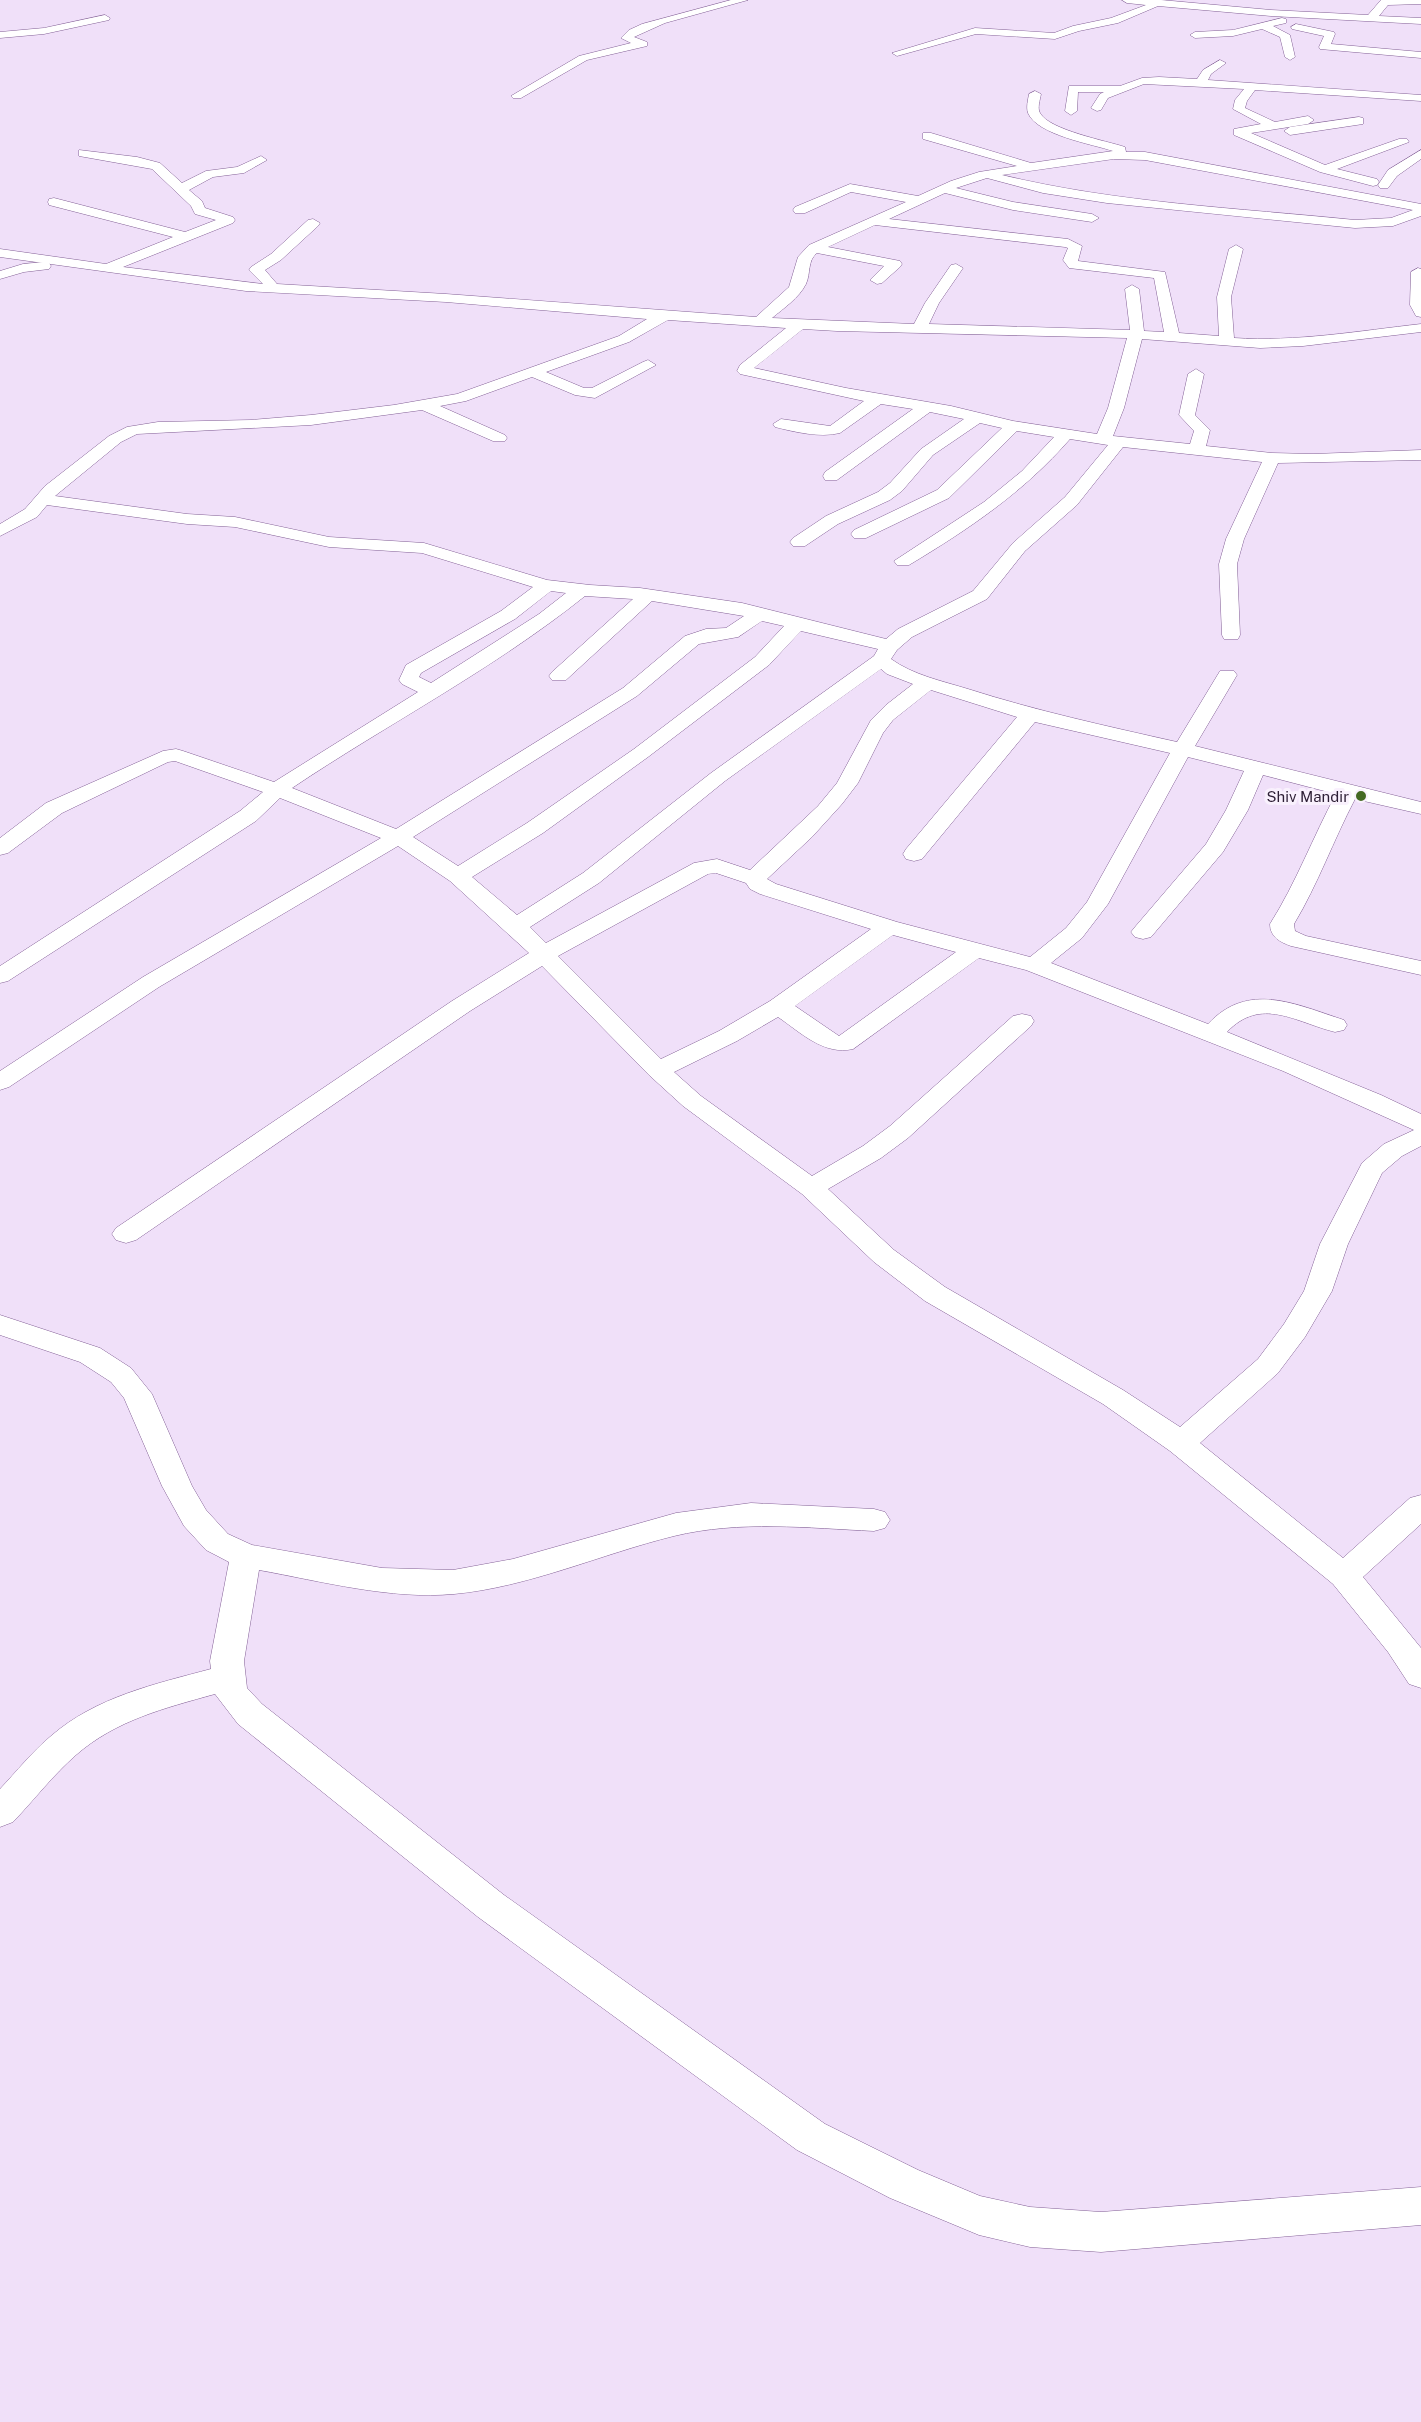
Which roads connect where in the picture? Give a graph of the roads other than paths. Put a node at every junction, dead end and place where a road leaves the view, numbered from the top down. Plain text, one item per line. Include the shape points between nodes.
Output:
1 (743, 0) edge
2 (1128, 0) edge
3 (1421, 1) edge
4 (1158, 3) junction
5 (704, 9) junction
6 (728, 16) dead end
7 (1307, 16) junction
8 (105, 18) dead end
9 (1370, 19) junction
10 (1421, 21) edge
11 (1275, 23) junction
12 (1263, 26) junction
13 (0, 34) edge
14 (1195, 35) dead end
15 (658, 40) dead end
16 (643, 44) junction
17 (897, 53) dead end
18 (1290, 57) dead end
19 (1420, 62) edge
20 (1220, 63) dead end
21 (1200, 84) junction
22 (1252, 87) junction
23 (1121, 89) junction
24 (1035, 94) dead end
25 (517, 96) dead end
26 (1421, 98) edge
27 (1097, 108) dead end
28 (1071, 111) dead end
29 (1308, 120) dead end
30 (1359, 121) dead end
31 (1272, 125) junction
32 (927, 136) dead end
33 (1381, 136) dead end
34 (1250, 138) junction
35 (1404, 142) dead end
36 (1350, 146) dead end
37 (83, 153) dead end
38 (1130, 154) junction
39 (1328, 154) dead end
40 (1421, 154) edge
41 (261, 160) dead end
42 (1349, 160) junction
43 (1032, 166) junction
44 (1324, 169) junction
45 (983, 175) junction
46 (181, 189) junction
47 (944, 189) junction
48 (919, 200) junction
49 (54, 202) dead end
50 (801, 210) dead end
51 (1421, 210) edge
52 (1092, 218) dead end
53 (873, 221) junction
54 (313, 223) dead end
55 (188, 237) junction
56 (814, 248) junction
57 (1236, 249) dead end
58 (0, 253) edge
59 (81, 264) junction
60 (956, 268) dead end
61 (107, 269) junction
62 (1418, 272) dead end
63 (0, 275) edge
64 (877, 280) dead end
65 (272, 289) junction
66 (1132, 289) dead end
67 (1421, 313) edge
68 (667, 316) junction
69 (760, 322) junction
70 (799, 324) junction
71 (1421, 328) edge
72 (919, 329) junction
73 (1136, 334) junction
74 (1172, 338) junction
75 (1227, 343) junction
76 (648, 365) dead end
77 (534, 373) junction
78 (1196, 375) dead end
79 (877, 399) junction
80 (424, 405) junction
81 (927, 407) junction
82 (978, 417) junction
83 (781, 423) dead end
84 (1013, 426) junction
85 (1065, 435) junction
86 (499, 438) dead end
87 (1111, 441) junction
88 (1196, 451) junction
89 (1421, 455) edge
90 (1272, 458) junction
91 (831, 476) dead end
92 (42, 499) junction
93 (0, 531) edge
94 (860, 534) dead end
95 (799, 542) dead end
96 (903, 561) dead end
97 (548, 585) junction
98 (581, 590) junction
99 (648, 595) junction
100 (758, 615) junction
101 (797, 624) junction
102 (1231, 635) dead end
103 (885, 653) junction
104 (1227, 675) dead end
105 (559, 676) dead end
106 (928, 683) junction
107 (432, 691) junction
108 (1030, 715) junction
109 (1182, 750) junction
110 (1256, 767) junction
111 (1349, 789) junction
112 (278, 790) junction
113 (1421, 808) edge
114 (398, 837) junction
115 (0, 848) edge
116 (914, 854) dead end
117 (458, 876) junction
118 (756, 879) junction
119 (516, 926) junction
120 (889, 927) junction
121 (1143, 932) dead end
122 (974, 950) junction
123 (544, 954) junction
124 (1034, 965) junction
125 (1421, 968) edge
126 (0, 976) edge
127 (779, 1006) junction
128 (1022, 1022) dead end
129 (1335, 1026) dead end
130 (1212, 1034) junction
131 (658, 1070) junction
132 (0, 1082) edge
133 (1421, 1124) edge
134 (1421, 1136) edge
135 (811, 1188) junction
136 (126, 1234) dead end
137 (0, 1325) edge
138 (1181, 1443) junction
139 (1421, 1506) edge
140 (874, 1520) dead end
141 (246, 1556) junction
142 (1344, 1576) junction
143 (1421, 1675) edge
144 (229, 1677) junction
145 (0, 1812) edge
146 (1421, 2206) edge

1 - 5 street
2 - 4 street
3 - 9 street via 1374,5
4 - 7 street
4 - 17 street via 1114,21 1055,36 975,31
5 - 6 street
5 - 16 street via 626,36
7 - 9 street
7 - 11 street
8 - 13 street via 44,31
9 - 10 street
11 - 12 street
11 - 19 street via 1330,34 1324,47
12 - 14 street via 1233,33
12 - 18 street via 1285,35
15 - 16 street
16 - 25 street via 583,58
20 - 21 street via 1207,72
21 - 22 street
21 - 23 street via 1149,80
22 - 26 street
22 - 31 street via 1239,109
23 - 27 street via 1104,96
23 - 28 street via 1073,88
24 - 38 street via 1035,115 1042,122
29 - 31 street
30 - 34 street
31 - 34 street via 1238,132
32 - 43 street
33 - 36 street
34 - 44 street
35 - 42 street
37 - 46 street via 148,163 163,170
38 - 43 street
38 - 51 street via 1289,189
39 - 42 street
40 - 44 street via 1392,173 1389,186
41 - 46 street via 240,170 210,174
42 - 44 street
43 - 45 street
45 - 47 street
45 - 51 street via 1084,196 1292,212 1379,225
46 - 55 street via 200,212 228,220
47 - 48 street
47 - 52 street via 1013,206
48 - 50 street via 850,188
48 - 53 street
49 - 55 street
53 - 56 street
53 - 74 street via 1068,243 1075,246 1070,260 1074,265 1160,275
54 - 65 street via 256,270
55 - 61 street
56 - 64 street via 895,264
56 - 69 street via 802,261 798,286
57 - 75 street via 1224,297
58 - 59 street
59 - 61 street
59 - 63 street via 32,267
60 - 72 street
61 - 65 street
62 - 67 street via 1417,305
65 - 68 street via 446,297
66 - 73 street
68 - 69 street
68 - 77 street via 624,339
69 - 70 street
70 - 72 street
70 - 79 street via 745,372
71 - 75 street via 1303,342
72 - 73 street
73 - 74 street
73 - 87 street via 1111,422
74 - 75 street
76 - 77 street via 595,393 582,393
77 - 80 street via 460,398
78 - 88 street via 1187,415 1202,430
79 - 81 street
79 - 83 street via 834,430
80 - 86 street
80 - 92 street via 311,420 134,430 115,439
81 - 82 street
81 - 91 street
82 - 84 street
82 - 95 street via 927,452 896,488 832,520
84 - 85 street
84 - 94 street via 943,494
85 - 87 street
85 - 96 street via 1043,462 991,507
87 - 88 street
87 - 103 street via 1071,501 1019,548 984,591 905,633
88 - 90 street
89 - 90 street
90 - 102 street via 1235,539 1228,564
92 - 93 street via 31,513
92 - 97 street via 235,522 329,542 412,546
97 - 98 street
97 - 107 street via 508,615 413,669 409,680
98 - 99 street
98 - 107 street via 546,618
99 - 100 street via 742,609
99 - 105 street
100 - 101 street
100 - 114 street via 731,633 692,640 630,692
101 - 103 street
101 - 117 street via 762,661 651,746 535,828
103 - 106 street via 894,670
103 - 119 street via 718,777 591,878
104 - 109 street
106 - 108 street
106 - 118 street via 892,708 877,724 846,786 818,820
107 - 112 street
108 - 109 street
108 - 116 street
109 - 110 street
109 - 124 street via 1097,904 1074,933
110 - 111 street
110 - 121 street via 1215,847
111 - 113 street
111 - 125 street via 1282,930 1299,941
112 - 114 street
112 - 115 street via 170,756 54,808
112 - 126 street via 248,816
114 - 117 street
114 - 132 street via 151,982
117 - 119 street
118 - 120 street via 768,890
118 - 123 street via 717,866 702,868
119 - 123 street
120 - 122 street
120 - 127 street
122 - 124 street
122 - 127 street via 844,1044 831,1042
123 - 131 street
123 - 136 street
124 - 130 street
127 - 131 street
128 - 135 street via 899,1132
129 - 130 street via 1287,1010 1247,1007 1234,1012
130 - 133 street
131 - 135 street via 692,1101
134 - 138 street via 1393,1150 1371,1168 1334,1244 1318,1292 1268,1366
135 - 138 street via 884,1256 935,1294 1113,1397
137 - 141 street via 90,1355 121,1375 137,1394 195,1518 217,1542
138 - 142 street
139 - 142 street
140 - 141 street via 751,1515 676,1524 513,1571 453,1581 381,1580
141 - 144 street via 227,1661
142 - 143 street via 1400,1643
144 - 145 street via 128,1705 99,1721 64,1745
144 - 146 street via 231,1693 250,1714 491,1906 811,2137 904,2184 979,2215 1030,2227 1101,2232

